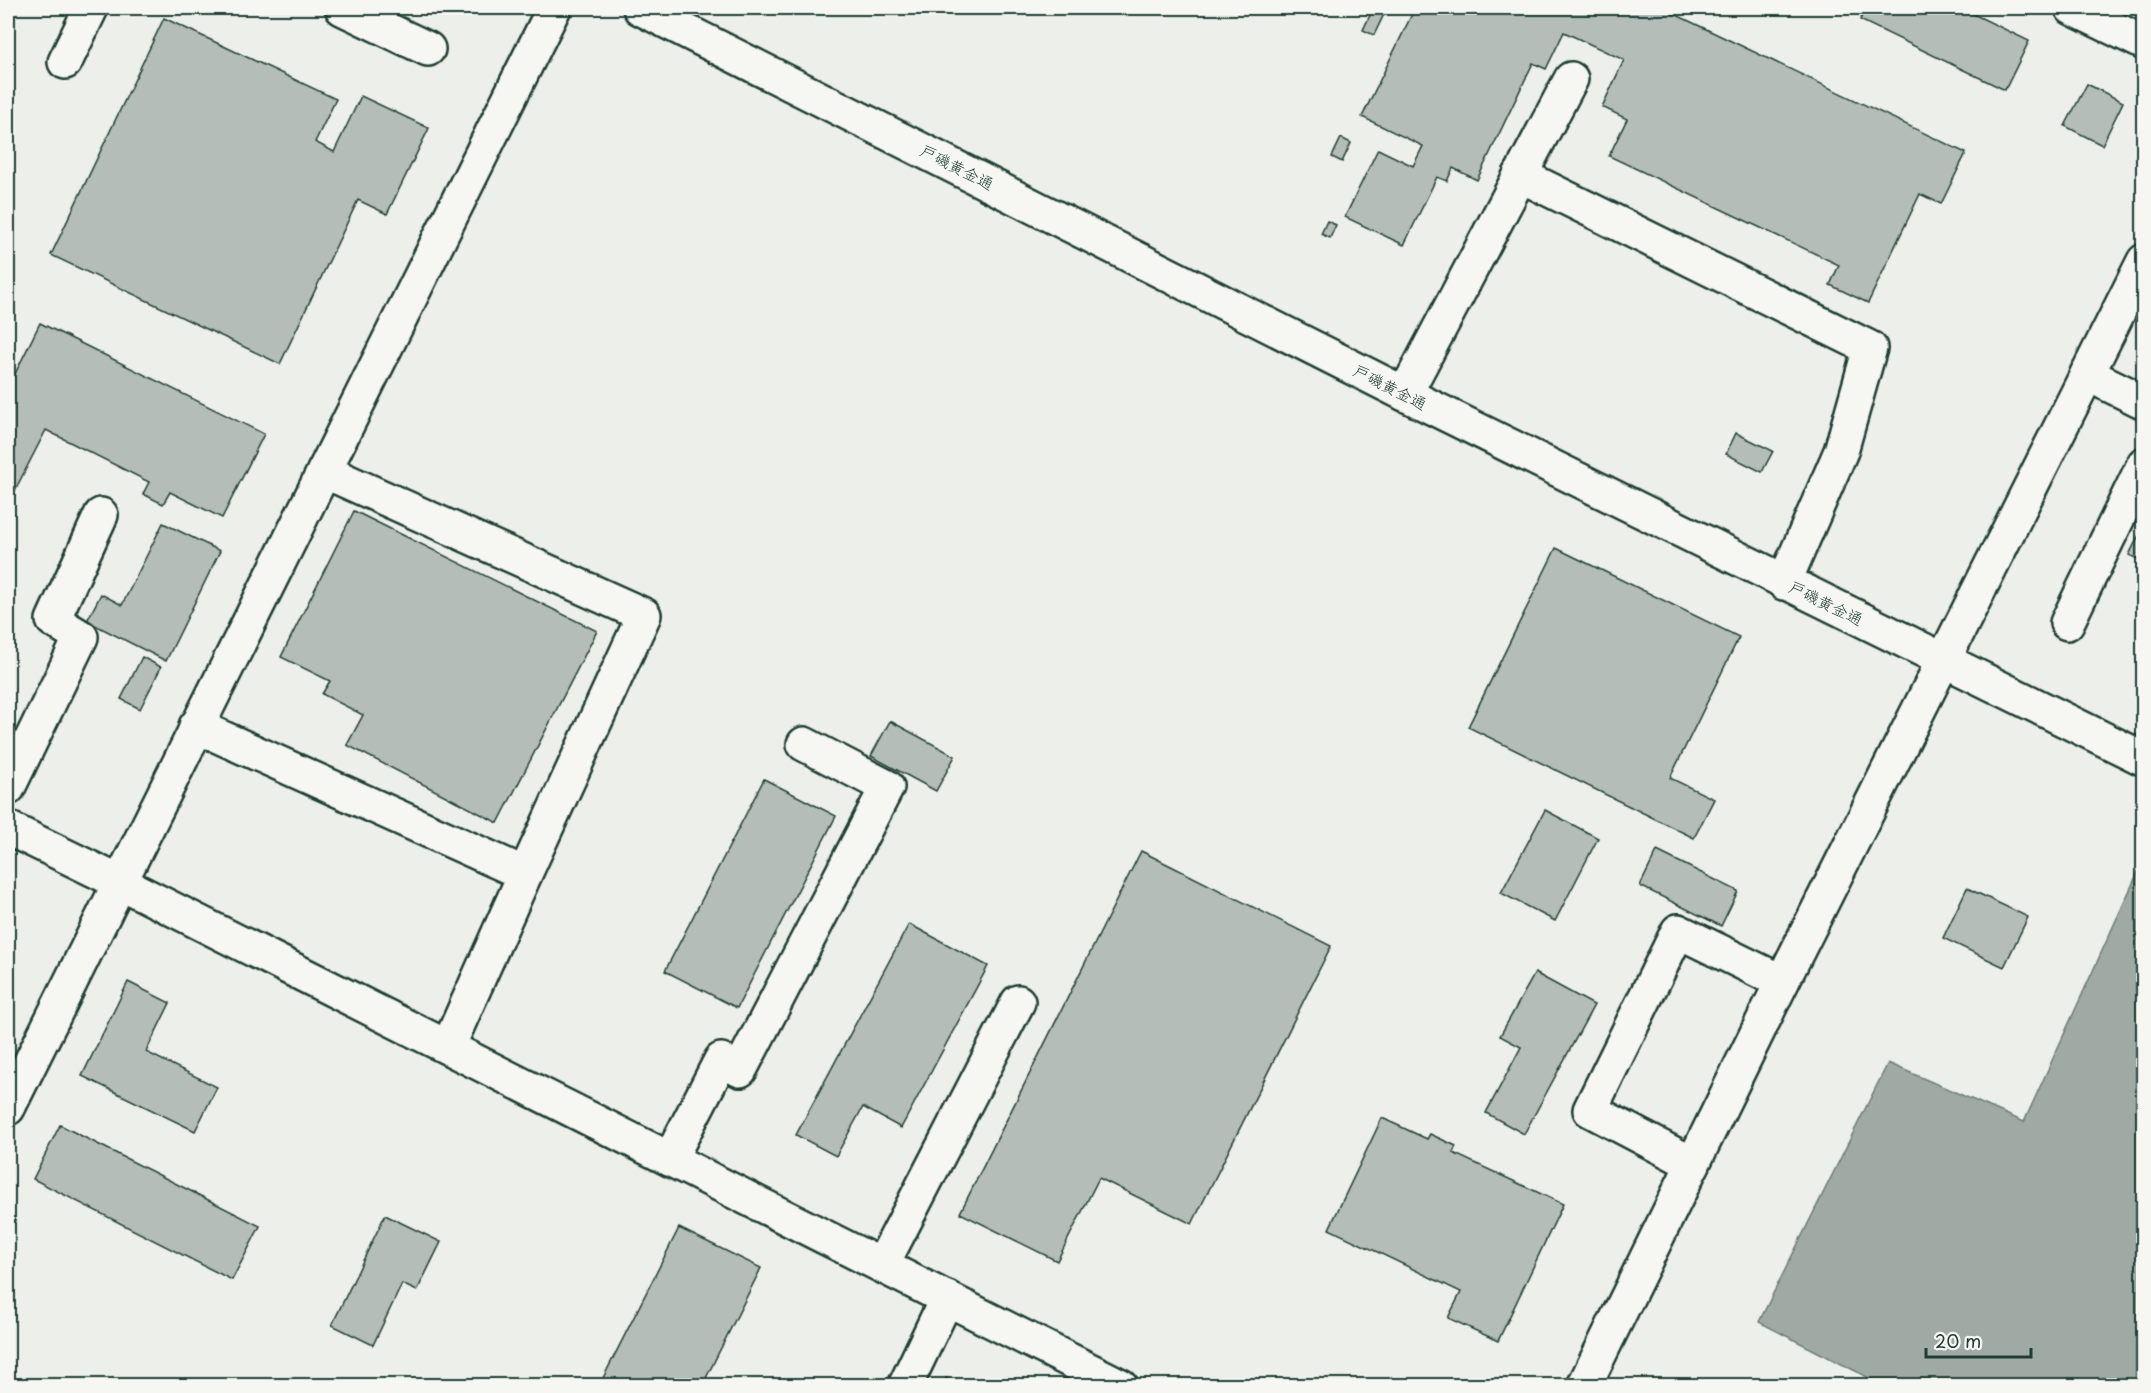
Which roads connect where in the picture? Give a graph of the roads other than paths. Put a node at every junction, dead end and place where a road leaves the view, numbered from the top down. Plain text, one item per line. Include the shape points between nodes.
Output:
1 (91, 8) edge
2 (342, 8) edge
3 (554, 8) edge
4 (640, 8) edge
5 (2072, 8) edge
6 (2144, 43) edge
7 (428, 49) dead end
8 (65, 62) dead end
9 (1571, 79) dead end
10 (1520, 175) junction
11 (2144, 261) edge
12 (2087, 374) junction
13 (1405, 394) junction
14 (2144, 402) edge
15 (2144, 464) edge
16 (324, 471) junction
17 (101, 515) dead end
18 (1784, 583) junction
19 (2067, 623) dead end
20 (1944, 661) junction
21 (196, 726) junction
22 (804, 744) dead end
23 (2144, 759) edge
24 (8, 788) edge
25 (8, 828) edge
26 (525, 874) junction
27 (119, 882) junction
28 (1782, 982) junction
29 (1018, 1002) dead end
30 (448, 1047) junction
31 (8, 1108) edge
32 (670, 1159) junction
33 (1693, 1164) junction
34 (882, 1265) junction
35 (947, 1298) junction
36 (905, 1386) edge
37 (1122, 1386) edge
38 (1584, 1386) edge

1 - 8 street
2 - 7 street
3 - 16 street
4 - 13 street, 戸磯黄金通
5 - 6 street
9 - 10 street
10 - 13 street
10 - 18 street via 1870,348 1841,451
11 - 12 street
12 - 14 street
12 - 20 street
13 - 18 street, 戸磯黄金通
15 - 19 street
16 - 21 street
16 - 26 street via 644,615
17 - 24 street via 53,621 81,637
18 - 20 street, 戸磯黄金通
20 - 23 street, 戸磯黄金通
20 - 28 street
21 - 26 street
21 - 27 street
22 - 32 street via 887,787 740,1070 721,1060
25 - 27 street
26 - 30 street
27 - 30 street
27 - 31 street
28 - 33 street
28 - 33 street via 1678,931 1590,1110
29 - 34 street
30 - 32 street
32 - 34 street
33 - 38 street
34 - 35 street
35 - 36 street
35 - 37 street

